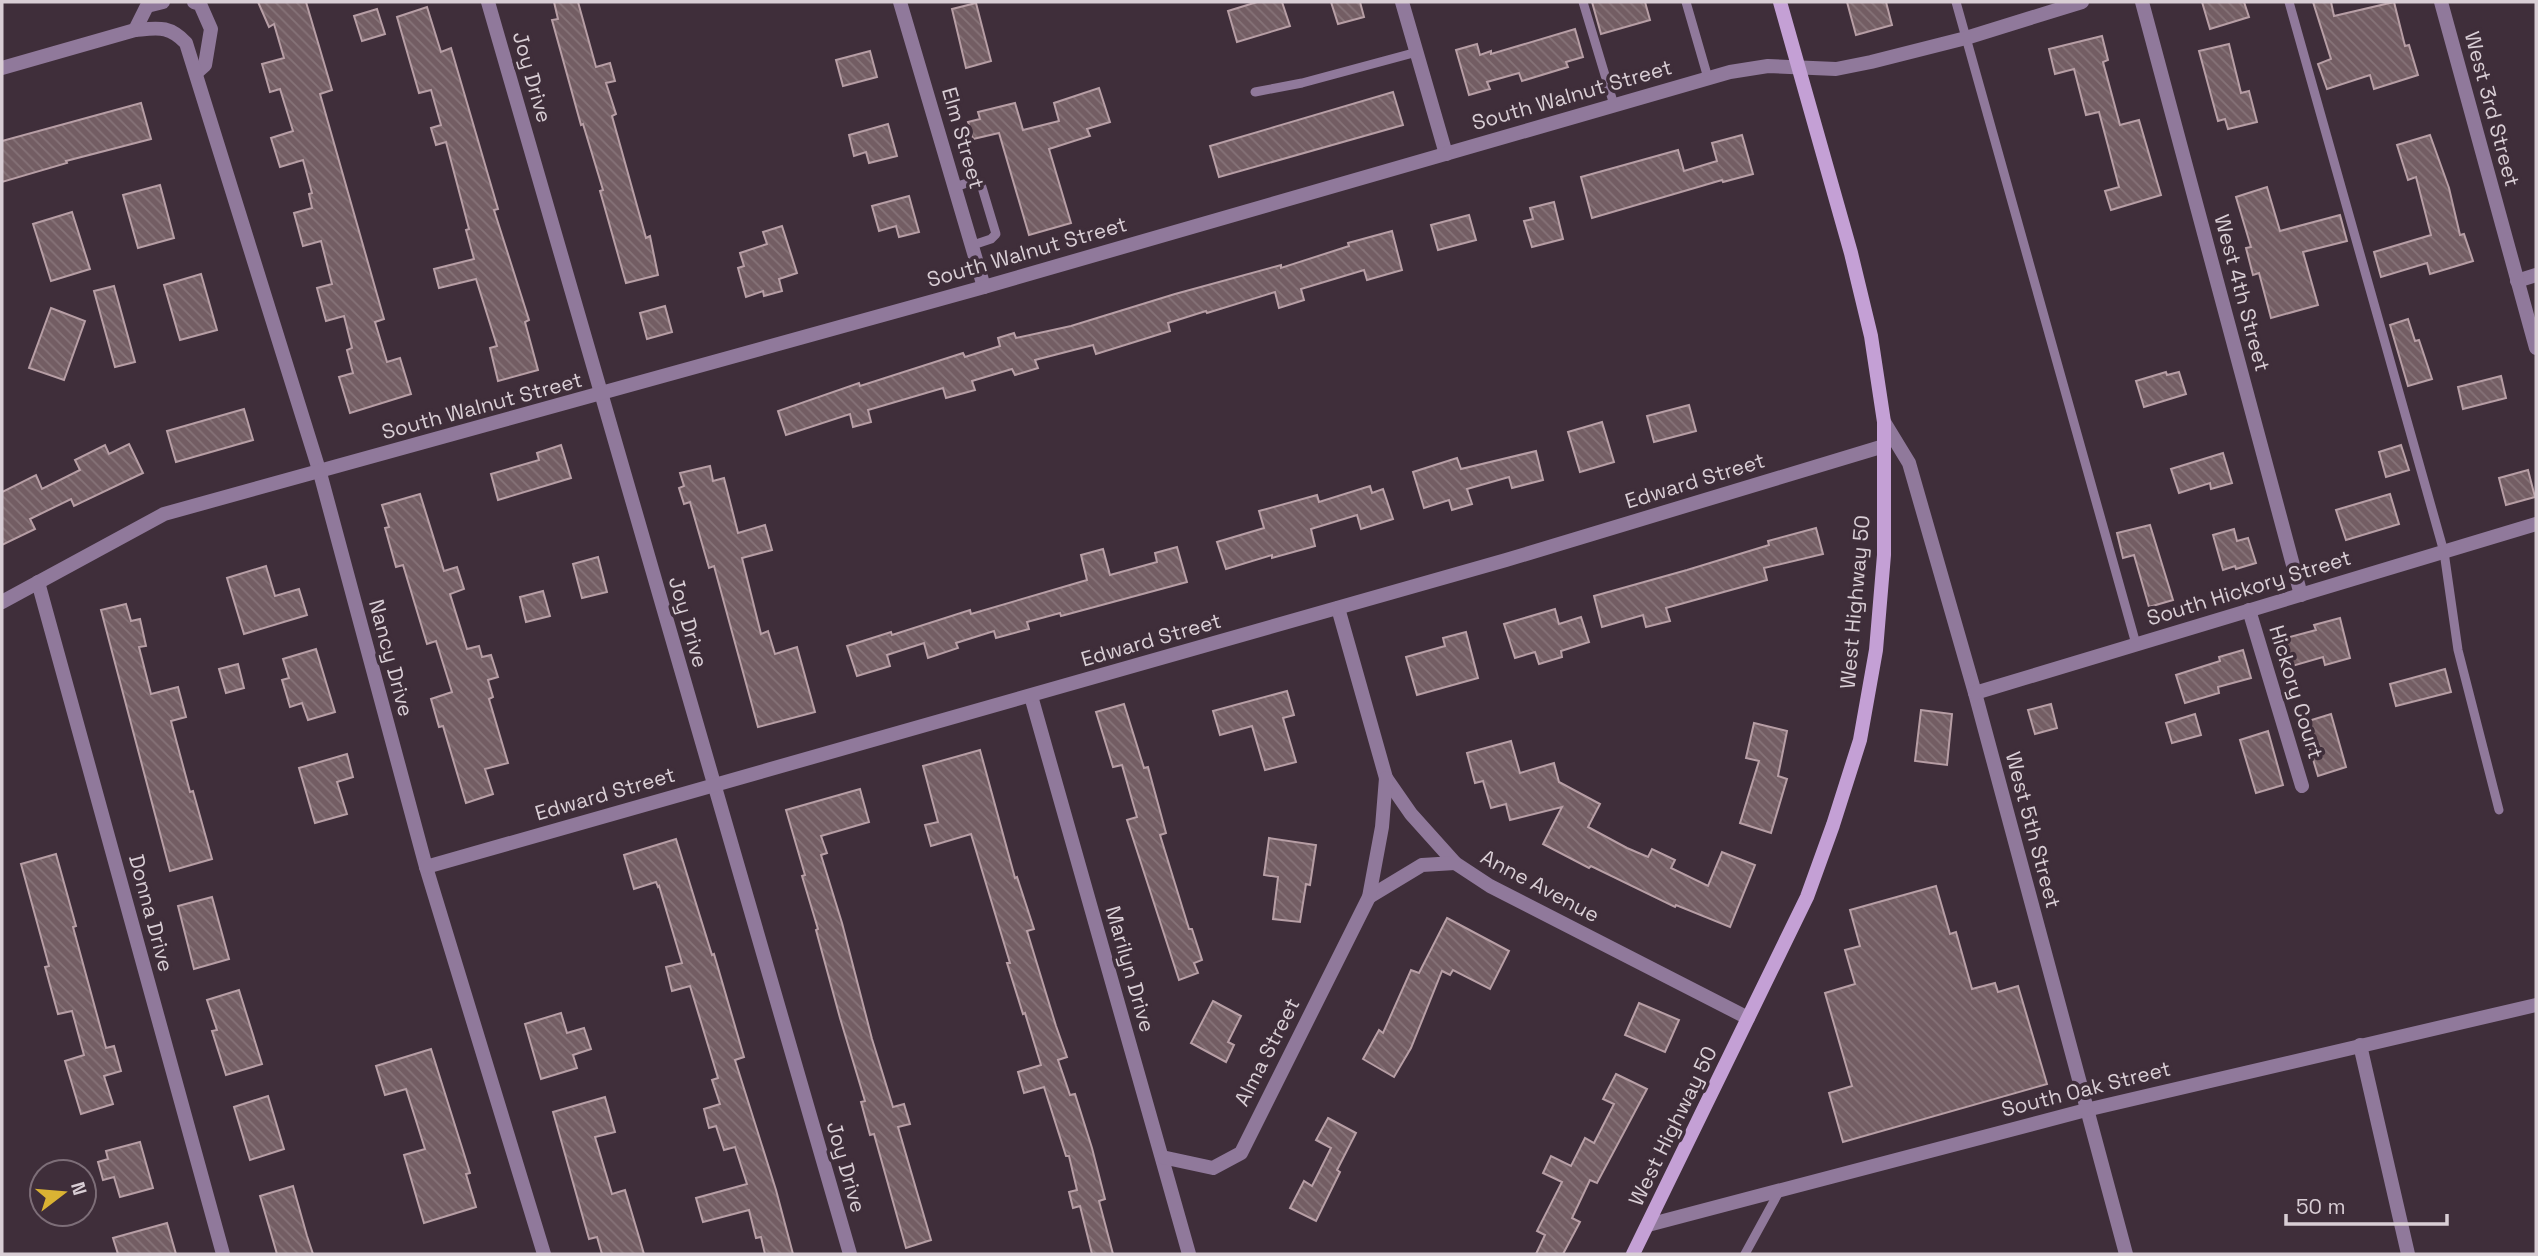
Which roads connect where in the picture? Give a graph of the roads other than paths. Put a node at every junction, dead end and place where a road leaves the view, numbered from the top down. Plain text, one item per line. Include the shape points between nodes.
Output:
1 (163, 2) edge
2 (194, 2) edge
3 (488, 2) edge
4 (900, 2) edge
5 (1402, 2) edge
6 (1583, 2) edge
7 (1686, 2) edge
8 (1780, 2) edge
9 (1956, 2) edge
10 (2082, 2) edge
11 (2143, 2) edge
12 (2289, 2) edge
13 (2441, 2) edge
14 (135, 30) junction
15 (1966, 38) junction
16 (1417, 52) junction
17 (1799, 67) junction
18 (2, 68) edge
19 (197, 72) junction
20 (1708, 78) junction
21 (1255, 92) dead end
22 (1614, 105) junction
23 (1446, 153) junction
24 (955, 187) junction
25 (972, 245) junction
26 (2536, 275) edge
27 (2517, 281) junction
28 (984, 287) junction
29 (2536, 348) edge
30 (602, 394) junction
31 (1884, 422) junction
32 (1884, 446) junction
33 (320, 472) junction
34 (2536, 524) edge
35 (2444, 552) junction
36 (38, 582) junction
37 (2301, 595) junction
38 (2, 602) edge
39 (1338, 608) junction
40 (2249, 610) junction
41 (2136, 644) junction
42 (1975, 693) junction
43 (1031, 696) junction
44 (1387, 778) junction
45 (713, 785) junction
46 (2302, 786) dead end
47 (2499, 810) dead end
48 (1455, 863) junction
49 (426, 867) junction
50 (1370, 897) junction
51 (2536, 1006) edge
52 (1748, 1018) junction
53 (2360, 1045) junction
54 (2085, 1110) junction
55 (1162, 1157) junction
56 (1780, 1190) junction
57 (1648, 1224) junction
58 (223, 1254) edge
59 (544, 1254) edge
60 (850, 1254) edge
61 (1189, 1254) edge
62 (1633, 1254) edge
63 (1745, 1254) edge
64 (2126, 1254) edge
65 (2408, 1254) edge

1 - 14 street via 147,6
2 - 19 street via 200,4 211,29 205,65
3 - 30 street, Joy Drive
4 - 24 street, Elm Street
5 - 16 street
6 - 22 lane
7 - 20 lane
8 - 17 main road, West Highway 50
9 - 15 lane
10 - 15 street, South Walnut Street
11 - 37 street, West 4th Street
12 - 35 lane
13 - 27 street, West 3rd Street
14 - 18 street
14 - 19 street, Nancy Drive via 174,30 186,43
15 - 17 street, South Walnut Street via 1836,69
15 - 41 lane
16 - 21 lane
16 - 23 street
17 - 20 street, South Walnut Street via 1768,66
17 - 31 main road, West Highway 50 via 1871,336
19 - 33 street, Nancy Drive
20 - 22 street, South Walnut Street
22 - 23 street, South Walnut Street
23 - 28 street, South Walnut Street
24 - 25 street, Elm Street
24 - 25 lane via 974,181 981,184 996,234
25 - 28 street, Elm Street
26 - 27 street
27 - 29 street, West 3rd Street
28 - 30 street, South Walnut Street
30 - 33 street, South Walnut Street
30 - 45 street, Joy Drive
31 - 32 main road, West Highway 50
31 - 42 street, West 5th Street via 1909,463
32 - 39 street, Edward Street
32 - 52 main road, West Highway 50 via 1884,555 1876,650 1860,740 1807,897
33 - 36 street, South Walnut Street via 163,514
33 - 49 street, Nancy Drive
34 - 35 street, South Hickory Street
35 - 37 street, South Hickory Street
35 - 47 lane via 2458,650
36 - 38 street, South Walnut Street
36 - 58 street, Donna Drive
37 - 40 street, South Hickory Street
39 - 43 street, Edward Street
39 - 44 street, Anne Avenue
40 - 41 street, South Hickory Street
40 - 46 street, Hickory Court
41 - 42 street, South Hickory Street
42 - 54 street, West 5th Street
43 - 45 street, Edward Street
43 - 55 street, Marilyn Drive
44 - 48 street, Anne Avenue via 1411,814
44 - 50 street, Alma Street
45 - 49 street, Edward Street
45 - 60 street, Joy Drive
48 - 50 street via 1422,865
48 - 52 street, Anne Avenue via 1490,886
49 - 59 street, Nancy Drive
50 - 55 street, Alma Street via 1241,1153 1213,1168
51 - 53 street, South Oak Street
52 - 57 main road, West Highway 50
53 - 54 street, South Oak Street
53 - 65 street
54 - 56 street, South Oak Street
54 - 64 street, West 5th Street
55 - 61 street, Marilyn Drive
56 - 57 street, South Oak Street
56 - 63 lane
57 - 62 main road, West Highway 50

